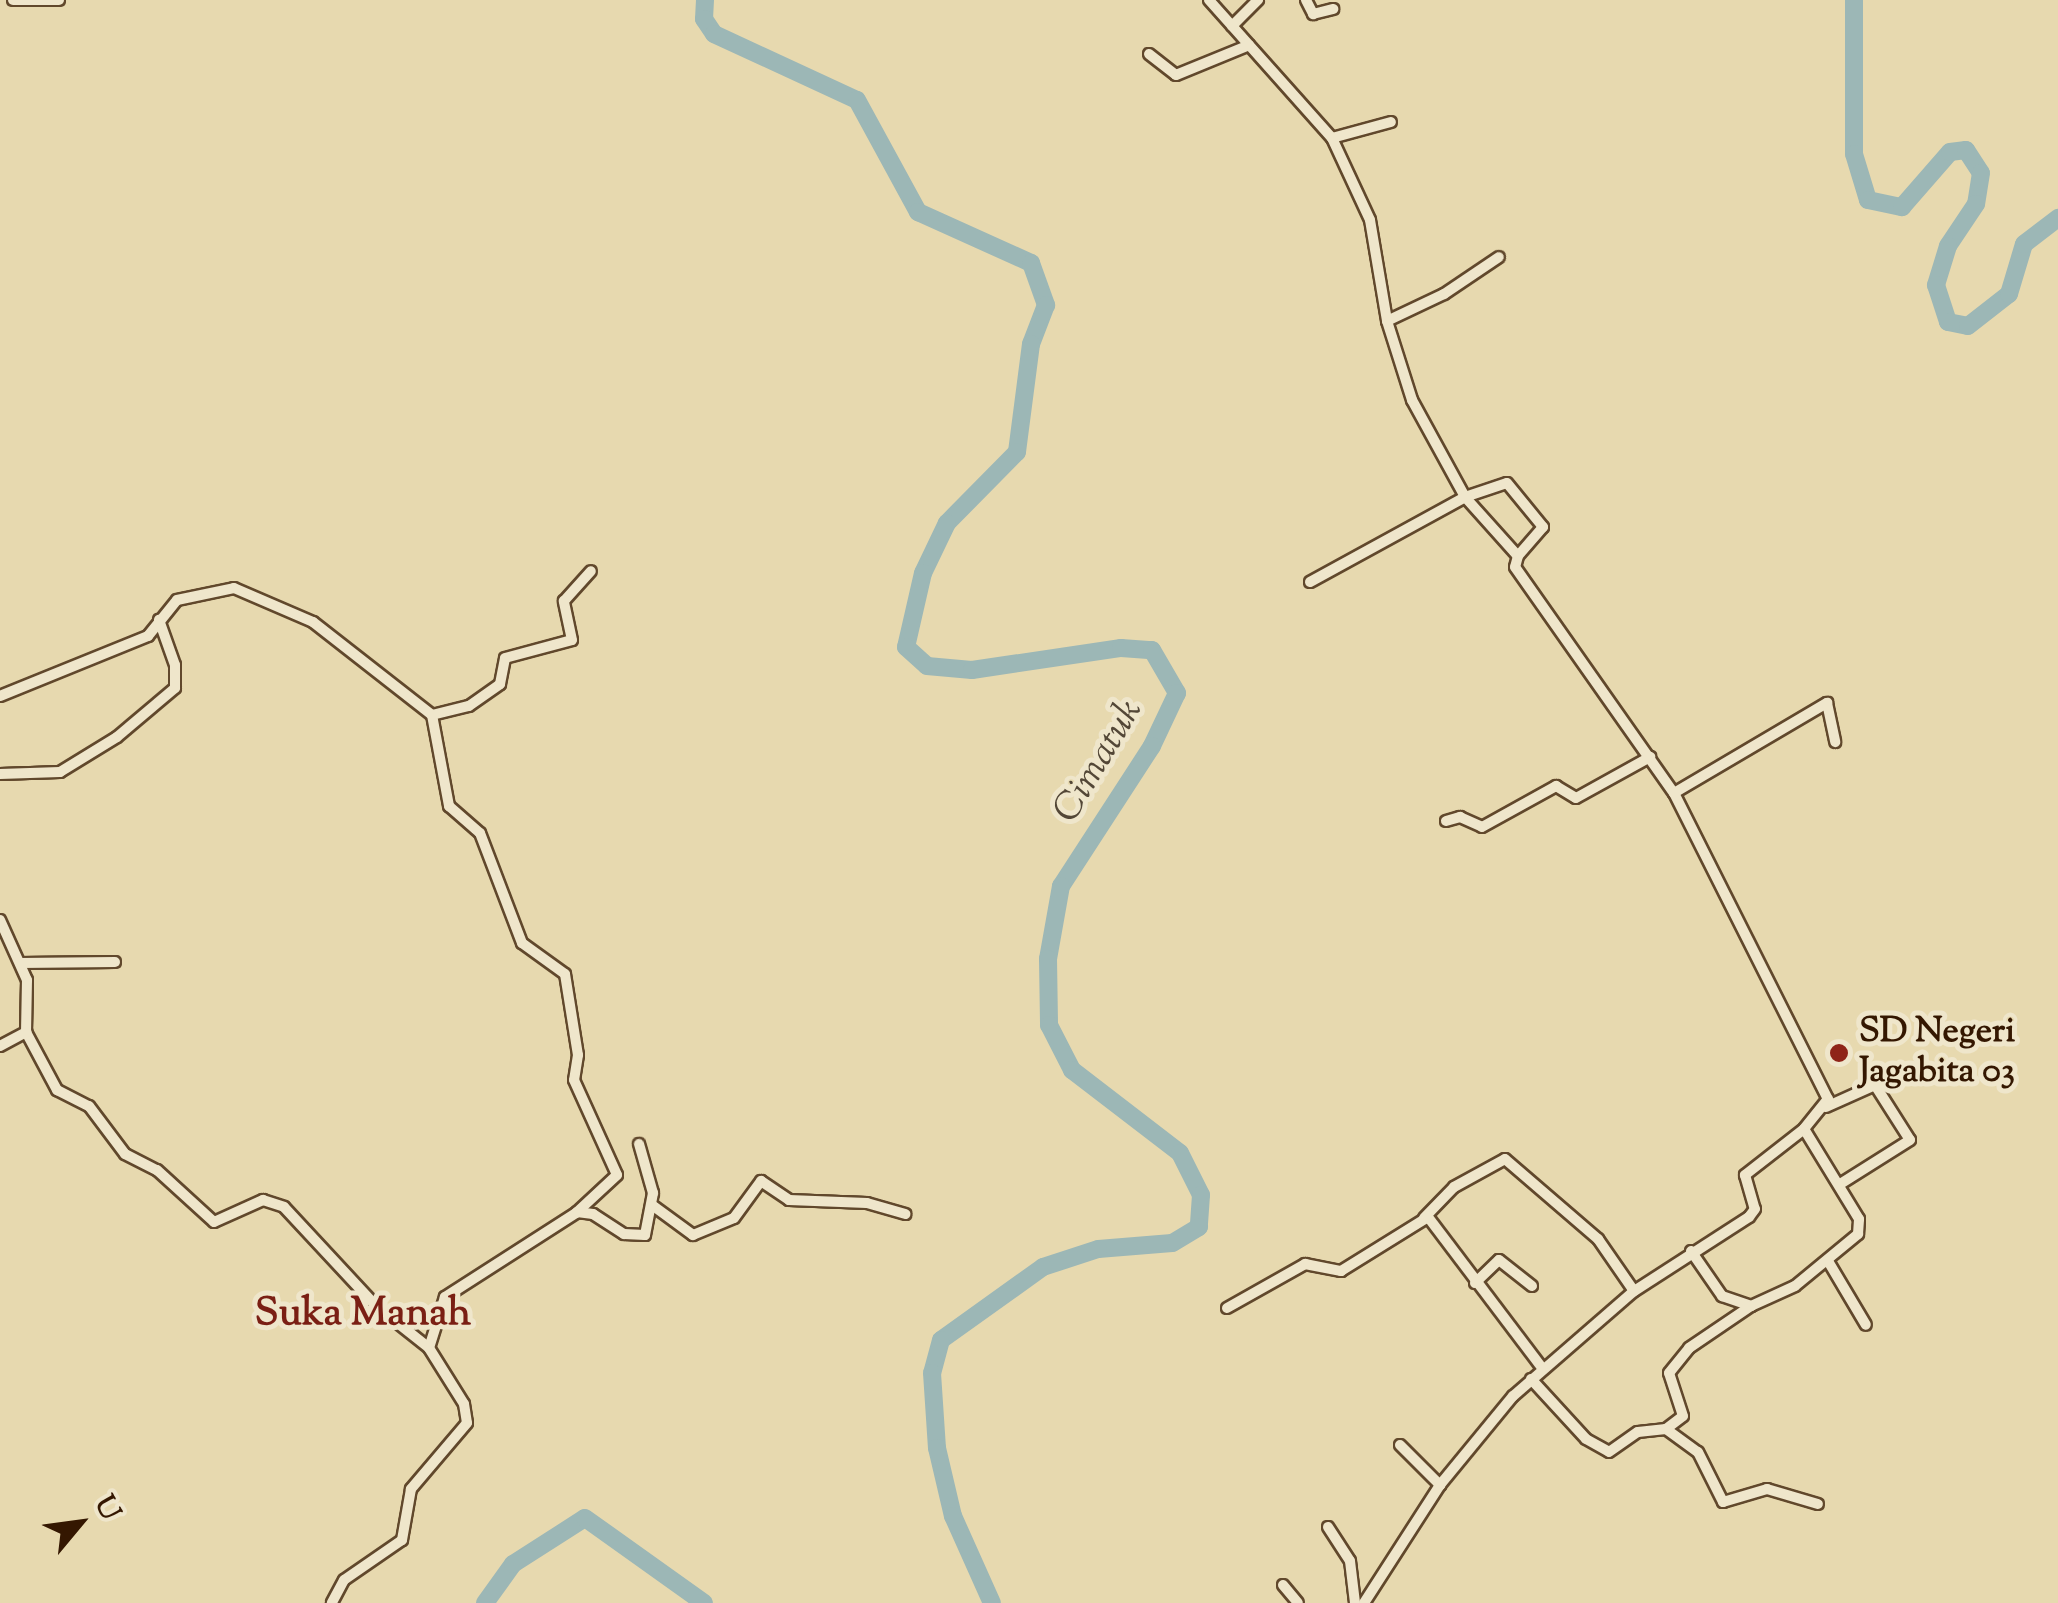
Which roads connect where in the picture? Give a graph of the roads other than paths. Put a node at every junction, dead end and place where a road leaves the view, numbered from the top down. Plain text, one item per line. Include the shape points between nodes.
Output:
1 (13, 0) edge
2 (58, 0) edge
3 (1209, 0) edge
4 (1258, 0) edge
5 (1306, 0) edge
6 (1334, 9) dead end
7 (1232, 26) junction
8 (1249, 46) junction
9 (1149, 54) dead end
10 (1392, 122) dead end
11 (1332, 138) junction
12 (1499, 257) dead end
13 (1387, 320) junction
14 (1466, 497) junction
15 (1518, 556) junction
16 (591, 571) dead end
17 (1310, 582) dead end
18 (158, 619) junction
19 (0, 696) edge
20 (432, 715) junction
21 (1835, 742) dead end
22 (1650, 757) junction
23 (0, 774) edge
24 (1674, 792) junction
25 (1446, 821) dead end
26 (0, 920) edge
27 (115, 962) dead end
28 (20, 963) junction
29 (26, 1032) junction
30 (0, 1046) edge
31 (1826, 1106) junction
32 (1804, 1129) junction
33 (639, 1144) dead end
34 (1840, 1184) junction
35 (652, 1206) junction
36 (576, 1213) junction
37 (906, 1214) dead end
38 (1424, 1218) junction
39 (1691, 1251) junction
40 (1828, 1262) junction
41 (1476, 1283) junction
42 (1532, 1286) dead end
43 (1634, 1291) junction
44 (1750, 1306) junction
45 (1227, 1308) dead end
46 (1866, 1325) dead end
47 (429, 1348) junction
48 (1542, 1368) junction
49 (1531, 1379) junction
50 (1666, 1429) junction
51 (1400, 1446) dead end
52 (1440, 1486) junction
53 (1818, 1504) dead end
54 (1328, 1527) dead end
55 (1283, 1584) dead end
56 (332, 1603) edge
57 (1298, 1603) edge
58 (1355, 1603) edge
59 (1364, 1603) edge

1 - 2 street
3 - 7 street
4 - 7 street
5 - 6 street via 1313,14
7 - 8 street
8 - 9 street via 1176,75
8 - 11 street
10 - 11 street
11 - 13 street via 1370,220
12 - 13 street via 1444,294
13 - 14 street via 1406,385
14 - 15 street
14 - 15 street via 1514,485 1543,528
14 - 17 street
15 - 22 street via 1515,567
16 - 20 street via 564,601 572,640 505,658 500,684 472,704
18 - 19 street via 148,636
18 - 20 street via 178,600 202,592 234,588 260,595 314,622
18 - 23 street via 175,665 175,688 118,737 60,772
20 - 36 street via 449,806 480,833 522,942 565,974 578,1055 574,1080 617,1174
21 - 24 street via 1831,706 1822,704
22 - 24 street
22 - 25 street via 1576,798 1556,786 1482,827 1460,817
24 - 31 street via 1826,1089
26 - 28 street
27 - 28 street
28 - 29 street via 27,980
29 - 30 street
29 - 47 street via 56,1090 89,1106 124,1154 157,1170 214,1222 263,1200 284,1207 374,1305
31 - 32 street
31 - 34 street via 1876,1085 1910,1140
32 - 34 street
32 - 39 street via 1745,1175 1754,1212
33 - 35 street
34 - 40 street via 1861,1229
35 - 36 street via 647,1233 636,1237
35 - 37 street via 692,1236 734,1218 761,1181 789,1200 867,1203
36 - 47 street via 445,1298
38 - 41 street
38 - 43 street via 1454,1187 1504,1159 1598,1239
38 - 45 street via 1341,1271 1305,1264
39 - 43 street
39 - 44 street via 1722,1296
40 - 44 street
40 - 46 street
41 - 42 street via 1499,1260
41 - 48 street
43 - 48 street
44 - 50 street via 1689,1348 1670,1373 1683,1416
47 - 56 street via 464,1404 467,1423 410,1489 402,1540 344,1580
48 - 49 street
49 - 50 street via 1586,1439 1610,1452 1638,1432
49 - 52 street
50 - 53 street via 1698,1452 1723,1502 1767,1490
51 - 52 street
52 - 59 street
54 - 58 street via 1350,1562
55 - 57 street

